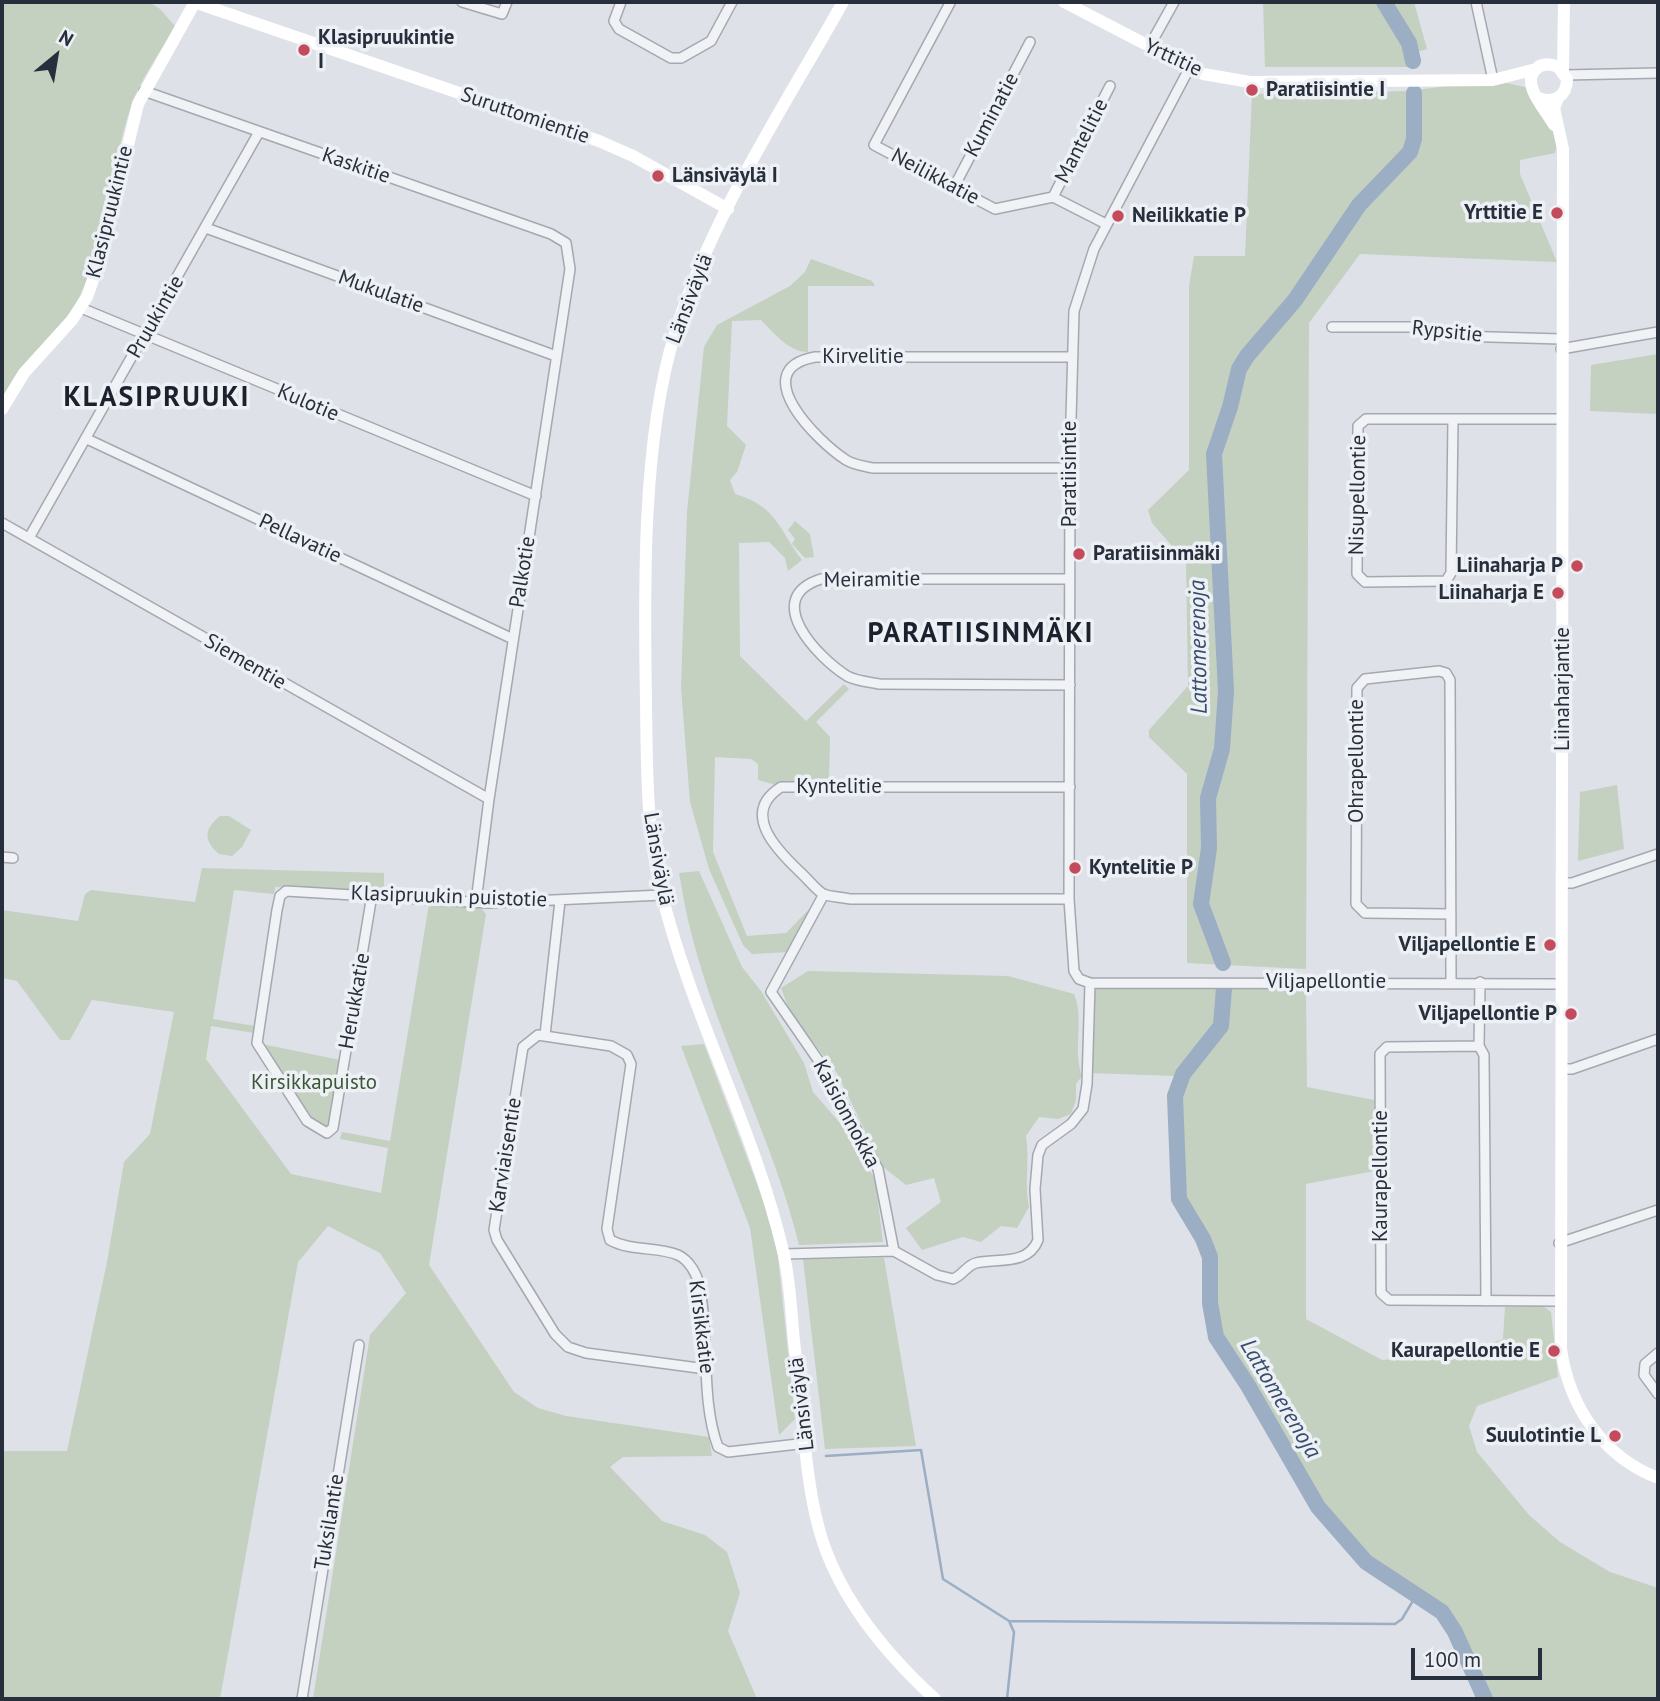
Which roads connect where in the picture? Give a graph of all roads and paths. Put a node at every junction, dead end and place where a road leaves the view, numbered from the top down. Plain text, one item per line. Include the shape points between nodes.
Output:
1 (195, 2) edge
2 (461, 2) edge
3 (507, 2) edge
4 (621, 2) edge
5 (732, 2) edge
6 (843, 2) edge
7 (1064, 2) edge
8 (1174, 2) edge
9 (1476, 2) edge
10 (1564, 2) edge
11 (950, 3) edge
12 (225, 7) edge
13 (1564, 27) junction
14 (1031, 43) dead end
15 (1149, 47) junction
16 (1541, 66) junction
17 (1190, 67) junction
18 (1564, 73) junction
19 (1658, 73) edge
20 (1497, 80) junction
21 (1110, 86) dead end
22 (1530, 86) junction
23 (144, 91) junction
24 (1539, 98) junction
25 (1558, 98) junction
26 (259, 132) junction
27 (1560, 135) junction
28 (954, 187) junction
29 (1053, 197) junction
30 (728, 209) junction
31 (1106, 224) junction
32 (206, 228) junction
33 (566, 243) joint
34 (81, 308) junction
35 (1332, 327) dead end
36 (1658, 332) edge
37 (145, 336) junction
38 (1561, 344) junction
39 (556, 356) junction
40 (1071, 357) junction
41 (2, 409) edge
42 (1453, 419) junction
43 (1562, 419) junction
44 (87, 439) junction
45 (1069, 468) junction
46 (536, 496) junction
47 (2, 523) edge
48 (29, 538) junction
49 (1070, 579) junction
50 (513, 639) junction
51 (1070, 685) junction
52 (1070, 787) junction
53 (489, 799) junction
54 (1658, 854) edge
55 (2, 858) edge
56 (13, 858) dead end
57 (1562, 883) junction
58 (824, 894) junction
59 (281, 895) joint
60 (372, 895) junction
61 (662, 895) junction
62 (1069, 899) junction
63 (559, 901) junction
64 (476, 902) junction
65 (1451, 914) junction
66 (1451, 981) junction
67 (1480, 982) junction
68 (1090, 983) junction
69 (1561, 984) junction
70 (545, 1035) junction
71 (1658, 1039) edge
72 (1479, 1046) junction
73 (1562, 1069) junction
74 (1658, 1210) edge
75 (1559, 1243) junction
76 (894, 1251) junction
77 (784, 1254) junction
78 (1486, 1301) junction
79 (1560, 1301) junction
80 (359, 1345) dead end
81 (1658, 1353) edge
82 (706, 1369) junction
83 (1658, 1394) edge
84 (807, 1443) junction
85 (1658, 1478) edge
86 (302, 1699) edge
87 (934, 1699) edge

1 - 12 main road, Suruttomientie
1 - 23 main road, Klasipruukintie
2 - 3 street via 502,14
4 - 5 street via 614,21 619,29 671,58 681,58 711,41
6 - 30 main road, Länsiväylä
7 - 15 main road, Yrttitie
8 - 15 street
9 - 20 street
10 - 13 main road
11 - 28 street, Neilikkatie via 874,145
12 - 30 main road, Suruttomientie via 599,141
13 - 16 main road via 1555,53
13 - 18 main road
14 - 28 street, Kuminatie
15 - 17 main road, Yrttitie
16 - 18 main road
16 - 20 main road, Yrttitie
16 - 22 main road
17 - 20 main road, Yrttitie via 1203,74 1250,82
17 - 31 street, Paratiisintie
18 - 19 street
18 - 25 main road via 1567,85
20 - 22 main road, Yrttitie
21 - 29 street, Mantelitie
22 - 24 main road
23 - 26 street, Kaskitie
23 - 34 main road, Klasipruukintie via 94,280
24 - 25 main road
24 - 27 main road, Liinaharjantie
25 - 27 main road, Liinaharjantie via 1555,108
26 - 32 street, Pruukintie
26 - 33 street, Kaskitie
27 - 38 main road, Liinaharjantie
28 - 29 street, Neilikkatie via 995,209
29 - 31 street
30 - 61 main road, Länsiväylä via 675,333 657,423 645,614 648,807
31 - 40 street, Paratiisintie via 1083,275 1074,311
32 - 37 street, Pruukintie
32 - 39 street, Mukulatie
33 - 39 street, Palkotie via 570,269
34 - 37 street, Kulotie
34 - 41 main road, Klasipruukintie via 24,373
35 - 38 street, Rypsitie via 1411,327 1457,336
36 - 38 street, Rypsitie
37 - 44 street, Pruukintie
37 - 46 street, Kulotie
38 - 43 main road, Liinaharjantie
39 - 46 street, Palkotie
40 - 45 street, Paratiisintie
40 - 45 street, Kirvelitie via 815,357 793,365 786,391 792,407 850,462 873,468
42 - 42 street, Nisupellontie via 1366,419 1358,426 1357,574 1364,582 1446,581 1451,573
42 - 43 street, Nisupellontie
43 - 57 main road, Liinaharjantie
44 - 48 street, Pruukintie
44 - 50 street, Pellavatie
45 - 49 street, Paratiisintie
46 - 50 street, Palkotie
47 - 48 street, Siementie
48 - 53 street, Siementie
49 - 51 street, Paratiisintie
49 - 51 street, Meiramitie via 821,579 805,584 795,598 794,616 801,631 850,678 879,684
50 - 53 street, Palkotie
51 - 52 street, Paratiisintie
52 - 58 street, Kyntelitie via 781,787 765,804 764,830 772,846
52 - 62 street, Paratiisintie
53 - 64 street, Palkotie
54 - 57 street
55 - 56 street
57 - 69 main road, Liinaharjantie
58 - 62 street via 850,899
58 - 76 street, Kaisionnokka via 771,992 823,1067 878,1169
59 - 60 street, Klasipruukin puistotie via 286,891
59 - 60 street, Herukkatie via 257,1043 307,1121 327,1132 333,1128
60 - 64 street, Klasipruukin puistotie
61 - 63 street, Klasipruukin puistotie
61 - 77 main road, Länsiväylä
62 - 68 street, Paratiisintie via 1071,963 1079,979
63 - 64 street, Klasipruukin puistotie
63 - 70 street
65 - 65 street, Ohrapellontie via 1450,680 1440,671 1365,679 1357,688 1356,904 1365,913
65 - 66 street, Ohrapellontie
66 - 67 street, Viljapellontie
66 - 68 street, Viljapellontie
67 - 69 street, Viljapellontie
67 - 72 street
68 - 76 street via 1083,1109 1042,1145 1038,1155 1035,1248 1004,1262 975,1263 953,1279
69 - 73 main road, Liinaharjantie
70 - 82 street, Kirsikkatie via 611,1046 627,1055 631,1064 607,1229 610,1240 624,1247 678,1255 693,1268 699,1285
70 - 82 street, Karviaisentie via 523,1047 494,1230 497,1240 555,1334 568,1347
71 - 73 street
72 - 78 street via 1484,1055
72 - 78 street, Kaurapellontie via 1387,1047 1380,1054 1381,1293 1389,1300
73 - 75 main road, Liinaharjantie
74 - 75 street
75 - 79 main road, Liinaharjantie
76 - 77 street
77 - 84 main road, Länsiväylä
78 - 79 street, Kaurapellontie
79 - 85 main road, Liinaharjantie via 1563,1366 1576,1405 1602,1440
80 - 86 street, Tuksilantie
81 - 83 street via 1645,1364 1644,1375
82 - 84 street, Kirsikkatie via 716,1443 723,1451
84 - 87 main road, Länsiväylä via 818,1528 838,1578 877,1638

